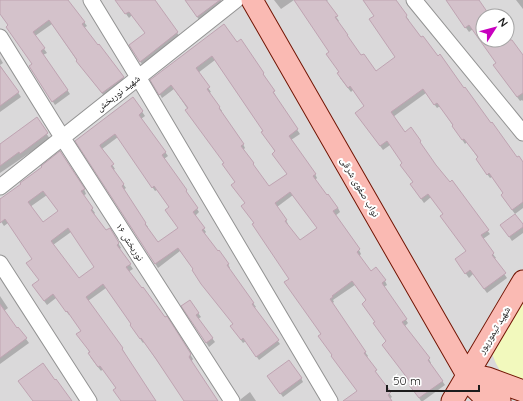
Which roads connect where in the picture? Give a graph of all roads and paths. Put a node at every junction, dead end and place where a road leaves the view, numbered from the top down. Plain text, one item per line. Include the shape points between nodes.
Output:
1 (91, 0) edge
2 (236, 0) edge
3 (252, 0) edge
4 (414, 0) edge
5 (0, 37) edge
6 (138, 77) junction
7 (523, 133) edge
8 (62, 138) junction
9 (0, 187) edge
10 (0, 263) edge
11 (523, 281) edge
12 (468, 374) junction
13 (523, 391) edge
14 (89, 401) edge
15 (232, 401) edge
16 (330, 401) edge
17 (452, 401) edge
18 (500, 401) edge

1 - 6 street
2 - 6 street, شهید نوربخش
3 - 12 street, نواب صفوی شرقی
4 - 7 street
5 - 8 street, نوربخش ۱۶
6 - 8 street, شهید نوربخش
6 - 16 street
8 - 9 street, شهید نوربخش
8 - 15 street, نوربخش ۱۶
10 - 14 street
11 - 12 street, شهید تیمورپور
12 - 13 street via 488,378
12 - 17 street, شهید تیمورپور
12 - 18 street, نواب صفوی شرقی via 474,387 481,394

